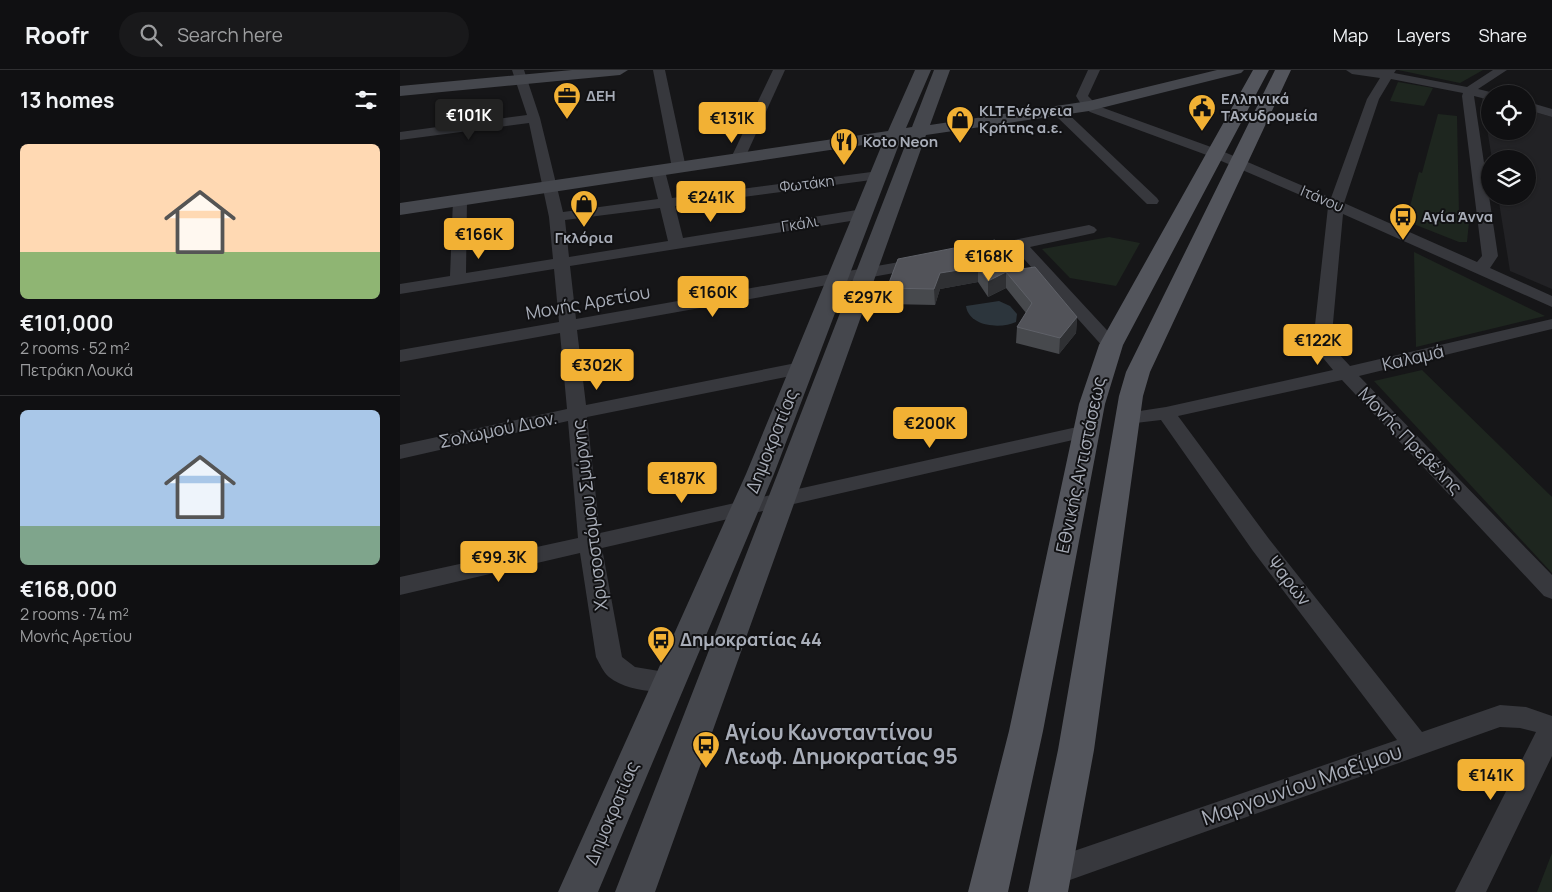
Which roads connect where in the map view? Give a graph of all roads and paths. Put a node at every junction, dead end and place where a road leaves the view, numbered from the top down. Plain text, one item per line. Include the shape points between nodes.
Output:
1 (620, 70) edge
2 (659, 70) edge
3 (779, 70) edge
4 (923, 70) edge
5 (942, 70) edge
6 (1094, 70) edge
7 (1236, 70) edge
8 (1261, 70) edge
9 (1284, 70) edge
10 (1352, 70) edge
11 (1502, 70) edge
12 (1388, 72) edge
13 (520, 74) edge
14 (1469, 90) junction
15 (400, 91) edge
16 (1481, 93) edge
17 (1089, 106) junction
18 (1536, 108) edge
19 (1058, 111) junction
20 (1552, 113) edge
21 (534, 118) junction
22 (906, 134) junction
23 (400, 136) edge
24 (1227, 159) junction
25 (737, 160) junction
26 (679, 168) junction
27 (658, 171) junction
28 (879, 175) junction
29 (550, 186) junction
30 (460, 200) junction
31 (1152, 201) dead end
32 (666, 202) junction
33 (1336, 205) junction
34 (400, 209) edge
35 (863, 214) junction
36 (557, 217) junction
37 (1089, 230) dead end
38 (677, 244) junction
39 (1019, 244) junction
40 (962, 255) edge
41 (943, 259) edge
42 (563, 263) junction
43 (1480, 270) junction
44 (867, 274) junction
45 (458, 279) junction
46 (838, 280) junction
47 (400, 288) edge
48 (1552, 302) edge
49 (1552, 325) edge
50 (568, 326) junction
51 (1111, 345) junction
52 (400, 356) edge
53 (801, 368) junction
54 (1346, 374) junction
55 (577, 413) junction
56 (1166, 413) junction
57 (1127, 418) junction
58 (1086, 431) junction
59 (400, 452) edge
60 (782, 501) junction
61 (744, 509) junction
62 (590, 544) junction
63 (400, 586) edge
64 (1552, 590) edge
65 (668, 681) junction
66 (1552, 728) edge
67 (1416, 745) junction
68 (1050, 882) edge
69 (578, 892) edge
70 (635, 892) edge
71 (988, 892) edge
72 (1470, 892) edge

1 - 13 main road
2 - 26 street
3 - 25 street
4 - 22 main road, Δημοκρατίας
5 - 22 main road, Δημοκρατίας
6 - 17 street via 1082,93
7 - 17 main road
8 - 24 main road, Εθνικής Αντιστάσεως
9 - 24 main road, Εθνικής Αντιστάσεως
10 - 12 street
11 - 14 street
12 - 14 street
12 - 33 street, Μονής Πρεβέλης via 1368,113
13 - 15 main road
13 - 21 street, Χρυσοστόμου Σμύρνης
14 - 16 street
14 - 43 street via 1490,256
17 - 19 main road
17 - 24 street, Ιτάνου
18 - 20 street
19 - 22 main road
19 - 31 street
21 - 23 street
21 - 29 street, Χρυσοστόμου Σμύρνης
22 - 25 main road
22 - 28 main road, Δημοκρατίας
22 - 44 main road, Δημοκρατίας
24 - 33 street, Ιτάνου
24 - 51 main road, Εθνικής Αντιστάσεως
24 - 57 main road, Εθνικής Αντιστάσεως via 1138,372
25 - 26 main road
26 - 27 main road
27 - 29 main road
27 - 32 street
28 - 32 street, Φωτάκη
28 - 35 main road, Δημοκρατίας
29 - 30 main road
29 - 36 street, Χρυσοστόμου Σμύρνης
30 - 34 main road
30 - 45 street
32 - 36 street, Φωτάκη
32 - 38 street
33 - 43 street, Ιτάνου
33 - 54 street, Μονής Πρεβέλης via 1323,334 1328,353
35 - 38 street, Γκάλι
35 - 46 main road, Δημοκρατίας
36 - 42 street, Χρυσοστόμου Σμύρνης
37 - 39 street
38 - 42 street, Γκάλι
39 - 40 street
39 - 51 street
41 - 44 street, Μονής Αρετίου
42 - 45 street, Γκάλι
42 - 50 street, Χρυσοστόμου Σμύρνης
43 - 48 street, Ιτάνου
44 - 46 street, Μονής Αρετίου
44 - 60 main road, Δημοκρατίας
45 - 47 street, Γκάλι
46 - 50 street, Μονής Αρετίου
46 - 53 main road, Δημοκρατίας
49 - 54 street, Καλαμά
50 - 52 street, Μονής Αρετίου
50 - 55 street, Χρυσοστόμου Σμύρνης
51 - 58 main road, Εθνικής Αντιστάσεως via 1099,377
53 - 55 street, Σολωμού Διον.
53 - 61 main road, Δημοκρατίας
54 - 56 street, Καλαμά
54 - 64 street, Μονής Πρεβέλης
55 - 59 street, Σολωμού Διον.
55 - 62 street, Χρυσοστόμου Σμύρνης
56 - 57 street, Καλαμά
56 - 67 street, Ψαρών via 1261,545
57 - 68 main road, Εθνικής Αντιστάσεως via 1077,740
58 - 60 street
58 - 71 main road, Εθνικής Αντιστάσεως via 1026,731
60 - 61 street
60 - 70 main road, Δημοκρατίας
61 - 62 street
61 - 65 main road, Δημοκρατίας
62 - 63 street
62 - 65 street, Χρυσοστόμου Σμύρνης via 612,664 626,674
65 - 69 main road, Δημοκρατίας
66 - 67 street, Μαργουνίου Μαξίμου via 1528,718 1500,716
66 - 72 street
67 - 68 street, Μαργουνίου Μαξίμου

